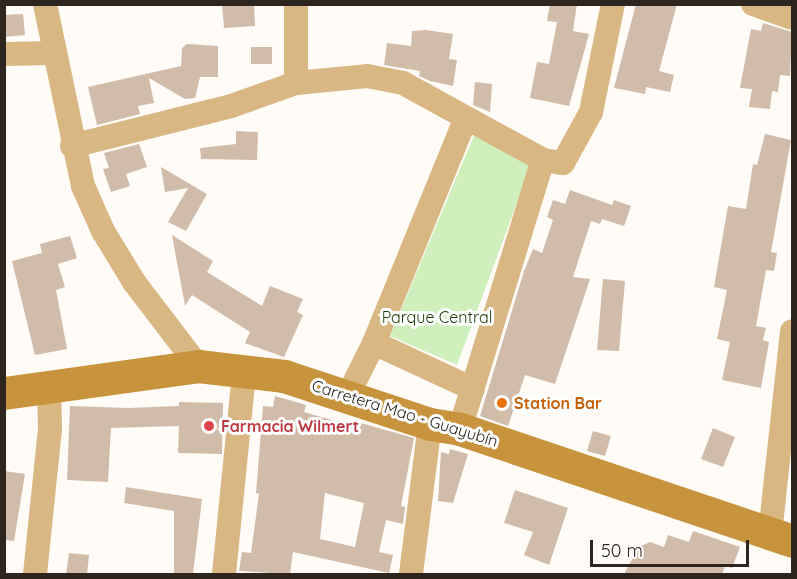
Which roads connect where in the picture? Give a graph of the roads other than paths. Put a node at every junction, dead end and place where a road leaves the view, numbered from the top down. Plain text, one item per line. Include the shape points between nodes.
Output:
1 (45, 4) edge
2 (296, 4) edge
3 (613, 4) edge
4 (753, 4) edge
5 (792, 18) edge
6 (54, 53) junction
7 (4, 54) edge
8 (296, 83) junction
9 (466, 118) junction
10 (72, 146) junction
11 (543, 160) junction
12 (792, 331) edge
13 (374, 343) junction
14 (198, 366) junction
15 (244, 372) junction
16 (49, 386) junction
17 (473, 389) junction
18 (4, 393) edge
19 (348, 395) junction
20 (445, 426) junction
21 (781, 537) edge
22 (35, 574) edge
23 (225, 574) edge
24 (411, 574) edge

1 - 6 street
2 - 8 street
3 - 11 street via 591,112 563,163
4 - 5 street
6 - 7 street
6 - 10 street
8 - 9 street via 367,76 403,83
8 - 10 street via 231,106
9 - 11 street
9 - 13 street
10 - 14 street via 83,186 103,231 134,282
11 - 17 street
12 - 21 street
13 - 17 street
13 - 19 street
14 - 15 main road, Carretera Mao - Guayubín
14 - 16 main road, Carretera Mao - Guayubín
15 - 19 main road, Carretera Mao - Guayubín via 284,376
15 - 23 street
16 - 18 main road, Carretera Mao - Guayubín
16 - 22 street via 50,429
17 - 20 street
19 - 20 main road, Carretera Mao - Guayubín
20 - 21 main road, Carretera Mao - Guayubín
20 - 24 street

